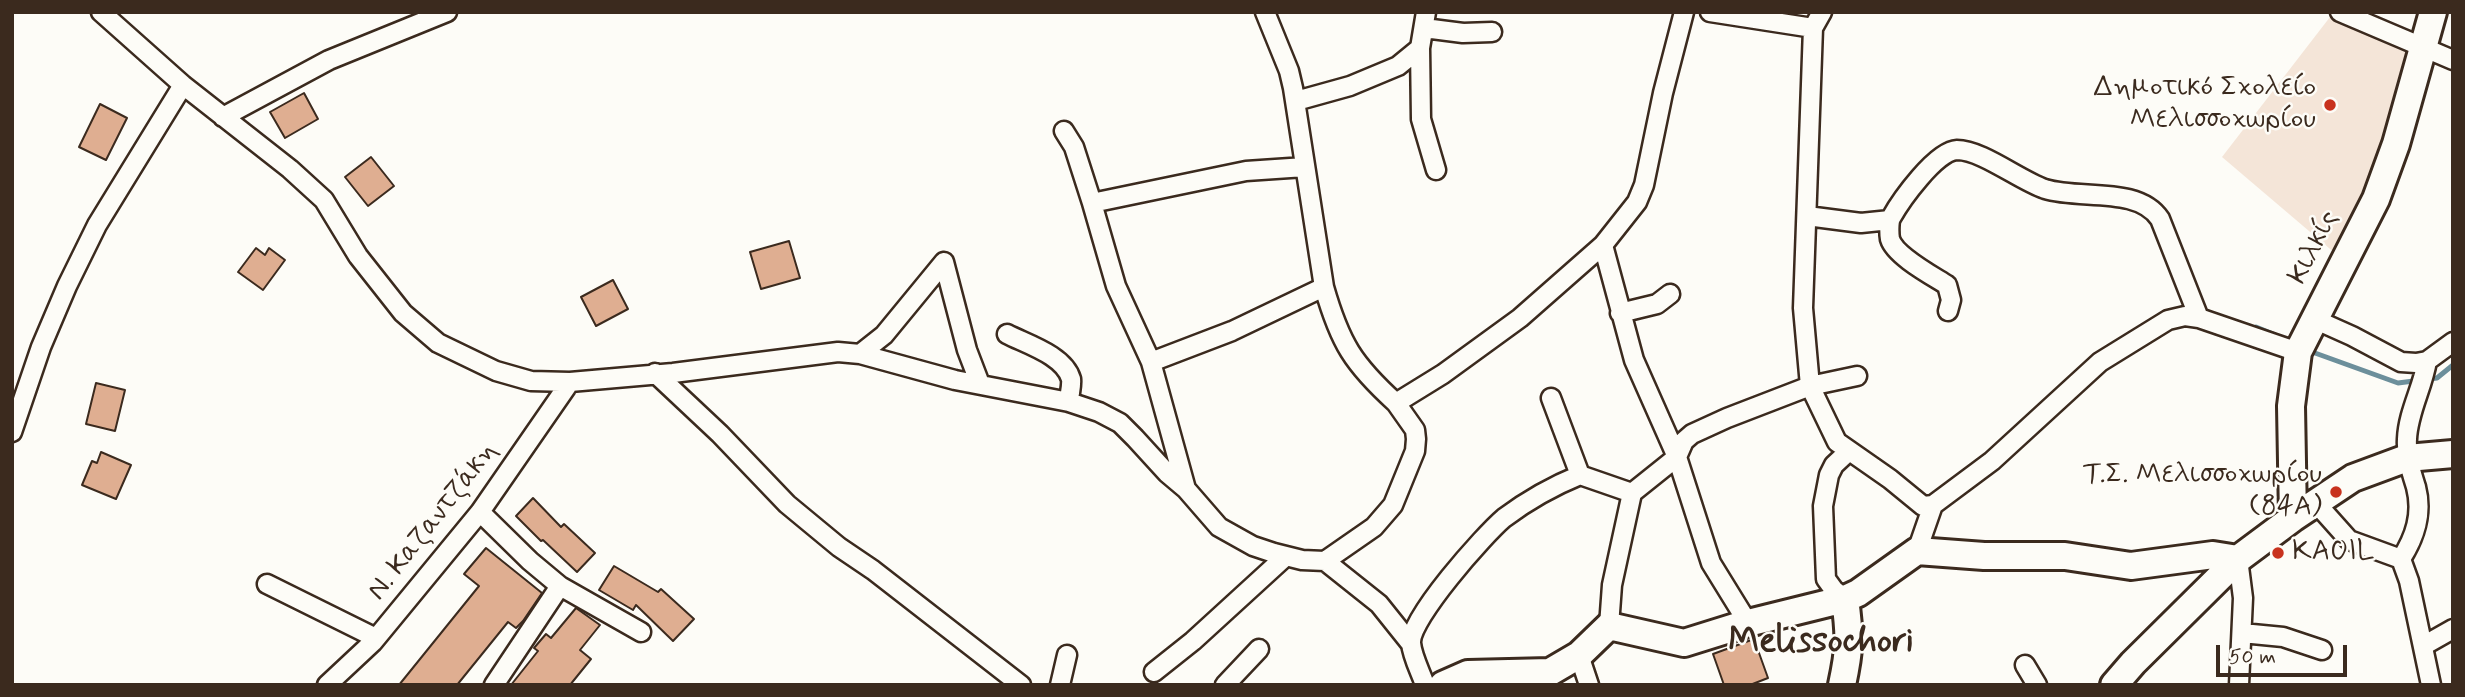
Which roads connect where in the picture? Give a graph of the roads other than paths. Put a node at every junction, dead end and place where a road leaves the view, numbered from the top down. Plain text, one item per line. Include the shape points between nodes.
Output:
1 (101, 12) edge
2 (447, 12) edge
3 (1265, 12) edge
4 (1684, 12) edge
5 (1710, 12) edge
6 (2340, 12) edge
7 (2433, 12) edge
8 (1425, 20) edge
9 (1818, 20) edge
10 (1492, 32) dead end
11 (2422, 46) junction
12 (1420, 48) junction
13 (2453, 60) edge
14 (183, 85) junction
15 (1296, 101) junction
16 (223, 117) junction
17 (1064, 131) dead end
18 (1305, 167) junction
19 (1436, 170) dead end
20 (1092, 203) junction
21 (1808, 216) junction
22 (1889, 220) junction
23 (1603, 245) junction
24 (1324, 287) junction
25 (1670, 294) dead end
26 (1948, 311) dead end
27 (1620, 313) junction
28 (2199, 317) junction
29 (2314, 319) junction
30 (1007, 334) dead end
31 (2453, 342) edge
32 (2298, 352) junction
33 (860, 354) junction
34 (1151, 362) junction
35 (2424, 372) junction
36 (655, 373) junction
37 (1857, 376) dead end
38 (570, 382) junction
39 (980, 384) junction
40 (1810, 386) junction
41 (1551, 398) dead end
42 (1069, 402) junction
43 (1396, 403) junction
44 (12, 432) edge
45 (1849, 451) junction
46 (2453, 454) edge
47 (1677, 457) junction
48 (2407, 458) junction
49 (1580, 475) junction
50 (1186, 489) junction
51 (1632, 493) junction
52 (2316, 503) junction
53 (1933, 505) junction
54 (480, 512) junction
55 (2293, 518) junction
56 (1917, 551) junction
57 (1286, 556) junction
58 (2238, 559) junction
59 (2401, 559) junction
60 (1325, 561) junction
61 (267, 584) dead end
62 (560, 586) junction
63 (1845, 598) junction
64 (1748, 624) junction
65 (1609, 626) junction
66 (2453, 629) edge
67 (641, 632) dead end
68 (2242, 633) junction
69 (376, 638) junction
70 (1411, 644) junction
71 (2423, 646) junction
72 (1259, 649) dead end
73 (2322, 650) dead end
74 (1067, 655) dead end
75 (1579, 655) junction
76 (2025, 665) dead end
77 (1154, 672) dead end
78 (1500, 679) edge
79 (337, 682) edge
80 (494, 685) edge
81 (1021, 685) edge
82 (1060, 685) edge
83 (1225, 685) edge
84 (1424, 685) edge
85 (1443, 685) edge
86 (1589, 685) edge
87 (1842, 685) edge
88 (2037, 685) edge
89 (2115, 685) edge
90 (2239, 685) edge
91 (2431, 685) edge

1 - 14 street
2 - 16 street via 329,60
3 - 15 street
4 - 23 street via 1644,185 1637,202
5 - 9 street
6 - 11 street
7 - 11 main road, Κιλκίς
8 - 10 street via 1464,33
8 - 12 street
9 - 21 street
11 - 13 street
11 - 29 main road, Κιλκίς via 2376,199
12 - 15 street via 1398,66
12 - 19 street via 1421,119
14 - 16 street
14 - 44 street via 97,225 66,286
15 - 18 street
16 - 38 street via 324,200 403,313 438,342 496,372 531,381
17 - 20 street via 1074,147
18 - 20 street via 1246,171
18 - 24 street
20 - 34 street via 1115,286
21 - 22 street via 1861,223
21 - 40 street via 1803,308
22 - 26 street via 1890,240 1899,253 1947,285
22 - 28 street via 1930,165 1955,150 1975,153 2044,189 2144,203 2160,219
23 - 27 street
23 - 43 street via 1520,318
24 - 34 street via 1232,331
24 - 43 street via 1336,328 1352,356
25 - 27 street via 1657,304
27 - 47 street via 1634,360
28 - 32 street
28 - 53 street via 2168,320 2100,362 1992,461
29 - 32 main road, Κιλκίς
29 - 35 street via 2401,362 2416,363
30 - 42 street via 1065,368 1071,380
31 - 35 street
32 - 55 main road, Κιλκίς via 2291,407
33 - 36 street via 838,352
33 - 39 street
33 - 39 street via 884,335 944,262
34 - 50 street
35 - 48 street via 2411,415
36 - 38 street
36 - 81 street via 839,547
37 - 40 street
38 - 54 street, Ν. Καζαντζάκη
39 - 42 street
40 - 45 street via 1837,442
40 - 47 street via 1692,434
41 - 49 street
42 - 50 street via 1120,424
43 - 60 street via 1416,439 1393,505 1374,527
45 - 53 street via 1923,506
45 - 63 street via 1829,475 1823,506 1826,579
46 - 48 main road
47 - 51 street
47 - 64 street via 1711,563
48 - 52 main road via 2353,478
48 - 59 street via 2418,514 2414,537
49 - 51 street
49 - 70 street via 1502,520 1437,594 1414,630
50 - 57 street via 1219,527
51 - 65 street via 1612,585
52 - 55 main road
52 - 59 street via 2349,540
53 - 56 street
54 - 62 street
54 - 69 street, Ν. Καζαντζάκη
55 - 58 main road
56 - 58 main road via 2065,556 2131,566 2213,555
56 - 63 main road
57 - 60 street
57 - 77 street
58 - 68 street
58 - 89 main road
59 - 71 street
60 - 70 street via 1379,604
61 - 69 street
62 - 67 street
62 - 80 street
63 - 64 main road
63 - 87 main road via 1850,650
64 - 65 main road via 1684,643
65 - 75 main road
66 - 71 street
68 - 73 street via 2283,637
68 - 90 street
69 - 79 street, Ν. Καζαντζάκη
70 - 84 street
71 - 91 street
72 - 83 street
74 - 82 street
75 - 78 main road via 1550,672
75 - 86 street
76 - 88 street
78 - 85 main road via 1468,674

